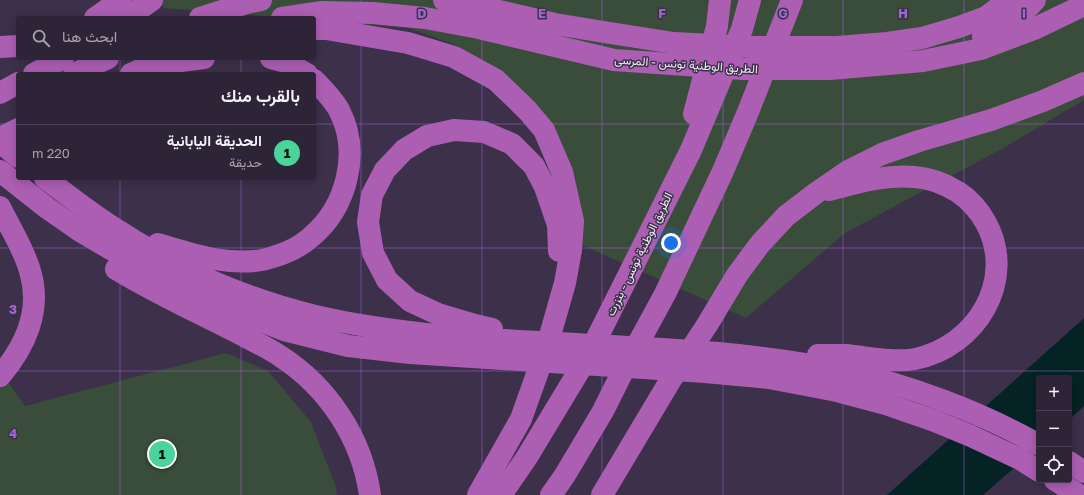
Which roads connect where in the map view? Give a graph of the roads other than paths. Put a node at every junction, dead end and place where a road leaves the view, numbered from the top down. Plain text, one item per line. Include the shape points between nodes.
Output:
1 (121, 0) edge
2 (152, 0) edge
3 (261, 0) edge
4 (444, 0) edge
5 (720, 0) edge
6 (750, 0) edge
7 (792, 0) edge
8 (1009, 0) edge
9 (1035, 0) edge
10 (1084, 5) edge
11 (98, 16) edge
12 (130, 16) edge
13 (206, 16) edge
14 (295, 16) edge
15 (316, 29) edge
16 (16, 46) edge
17 (0, 47) edge
18 (59, 60) edge
19 (104, 60) edge
20 (190, 60) edge
21 (278, 60) edge
22 (149, 66) edge
23 (830, 69) junction
24 (38, 72) edge
25 (78, 72) edge
26 (304, 72) edge
27 (316, 82) edge
28 (1084, 83) edge
29 (16, 84) edge
30 (0, 92) edge
31 (16, 97) edge
32 (0, 102) edge
33 (16, 130) edge
34 (0, 138) edge
35 (0, 142) edge
36 (16, 155) edge
37 (0, 171) edge
38 (679, 173) junction
39 (48, 180) edge
40 (0, 190) edge
41 (816, 193) junction
42 (0, 207) edge
43 (120, 233) junction
44 (556, 314) junction
45 (570, 344) junction
46 (713, 352) junction
47 (0, 376) edge
48 (1036, 444) edge
49 (1072, 464) edge
50 (1036, 469) edge
51 (1084, 472) edge
52 (1060, 483) edge
53 (370, 495) edge
54 (478, 495) edge
55 (501, 495) edge
56 (551, 495) edge
57 (602, 495) edge
58 (1079, 495) edge

1 - 11 highway
2 - 12 highway
3 - 13 highway
4 - 8 highway via 555,24 674,42 751,47 837,47 922,38 986,17
5 - 38 highway via 717,26
6 - 38 highway, الطريق الوطنية تونس - بنزرت via 742,29
7 - 56 highway via 723,171 665,294 603,411
9 - 23 highway via 1027,10 1005,25 979,38 923,55
10 - 23 highway, الطريق الوطنية تونس - المرسى via 1034,29 981,49 923,61
14 - 23 highway, الطريق الوطنية تونس - المرسى via 322,12 425,18 614,60 743,69
15 - 44 highway via 408,42 454,56 496,80 544,130 562,172 573,221 565,283
16 - 17 highway
18 - 24 highway
19 - 25 highway
20 - 22 highway
21 - 26 highway
27 - 43 highway via 339,111 347,131 350,152 348,174 342,194 329,218 311,238 288,252 262,260 224,261
28 - 41 highway via 991,120 882,154 848,171
29 - 30 highway
31 - 32 highway
33 - 34 highway
35 - 36 highway
37 - 50 highway via 80,231 143,268 226,307 284,330 348,346 410,353 705,372 769,378 836,390 936,421
38 - 55 highway, الطريق الوطنية تونس - بنزرت via 588,356
39 - 43 highway
40 - 53 highway via 94,257 178,304 280,356 304,374 334,407 351,434 361,458
41 - 46 highway via 898,176 934,181 967,198 980,213 996,251 997,272 993,292 984,311 971,328 954,342 914,359
41 - 57 highway via 786,216 760,244 737,275
42 - 47 highway via 28,265 34,292 33,313 26,338 13,361
43 - 45 highway via 195,274 228,288 316,316 411,333
44 - 45 highway via 560,242 558,225 545,187 534,166 512,144 484,132 454,130 427,136 404,150 384,170 372,195 368,222 373,253 387,280 410,301 438,314 475,325
44 - 54 highway via 521,419
45 - 46 highway
46 - 48 highway via 772,358 844,371 894,384 985,418
49 - 51 highway
52 - 58 highway

